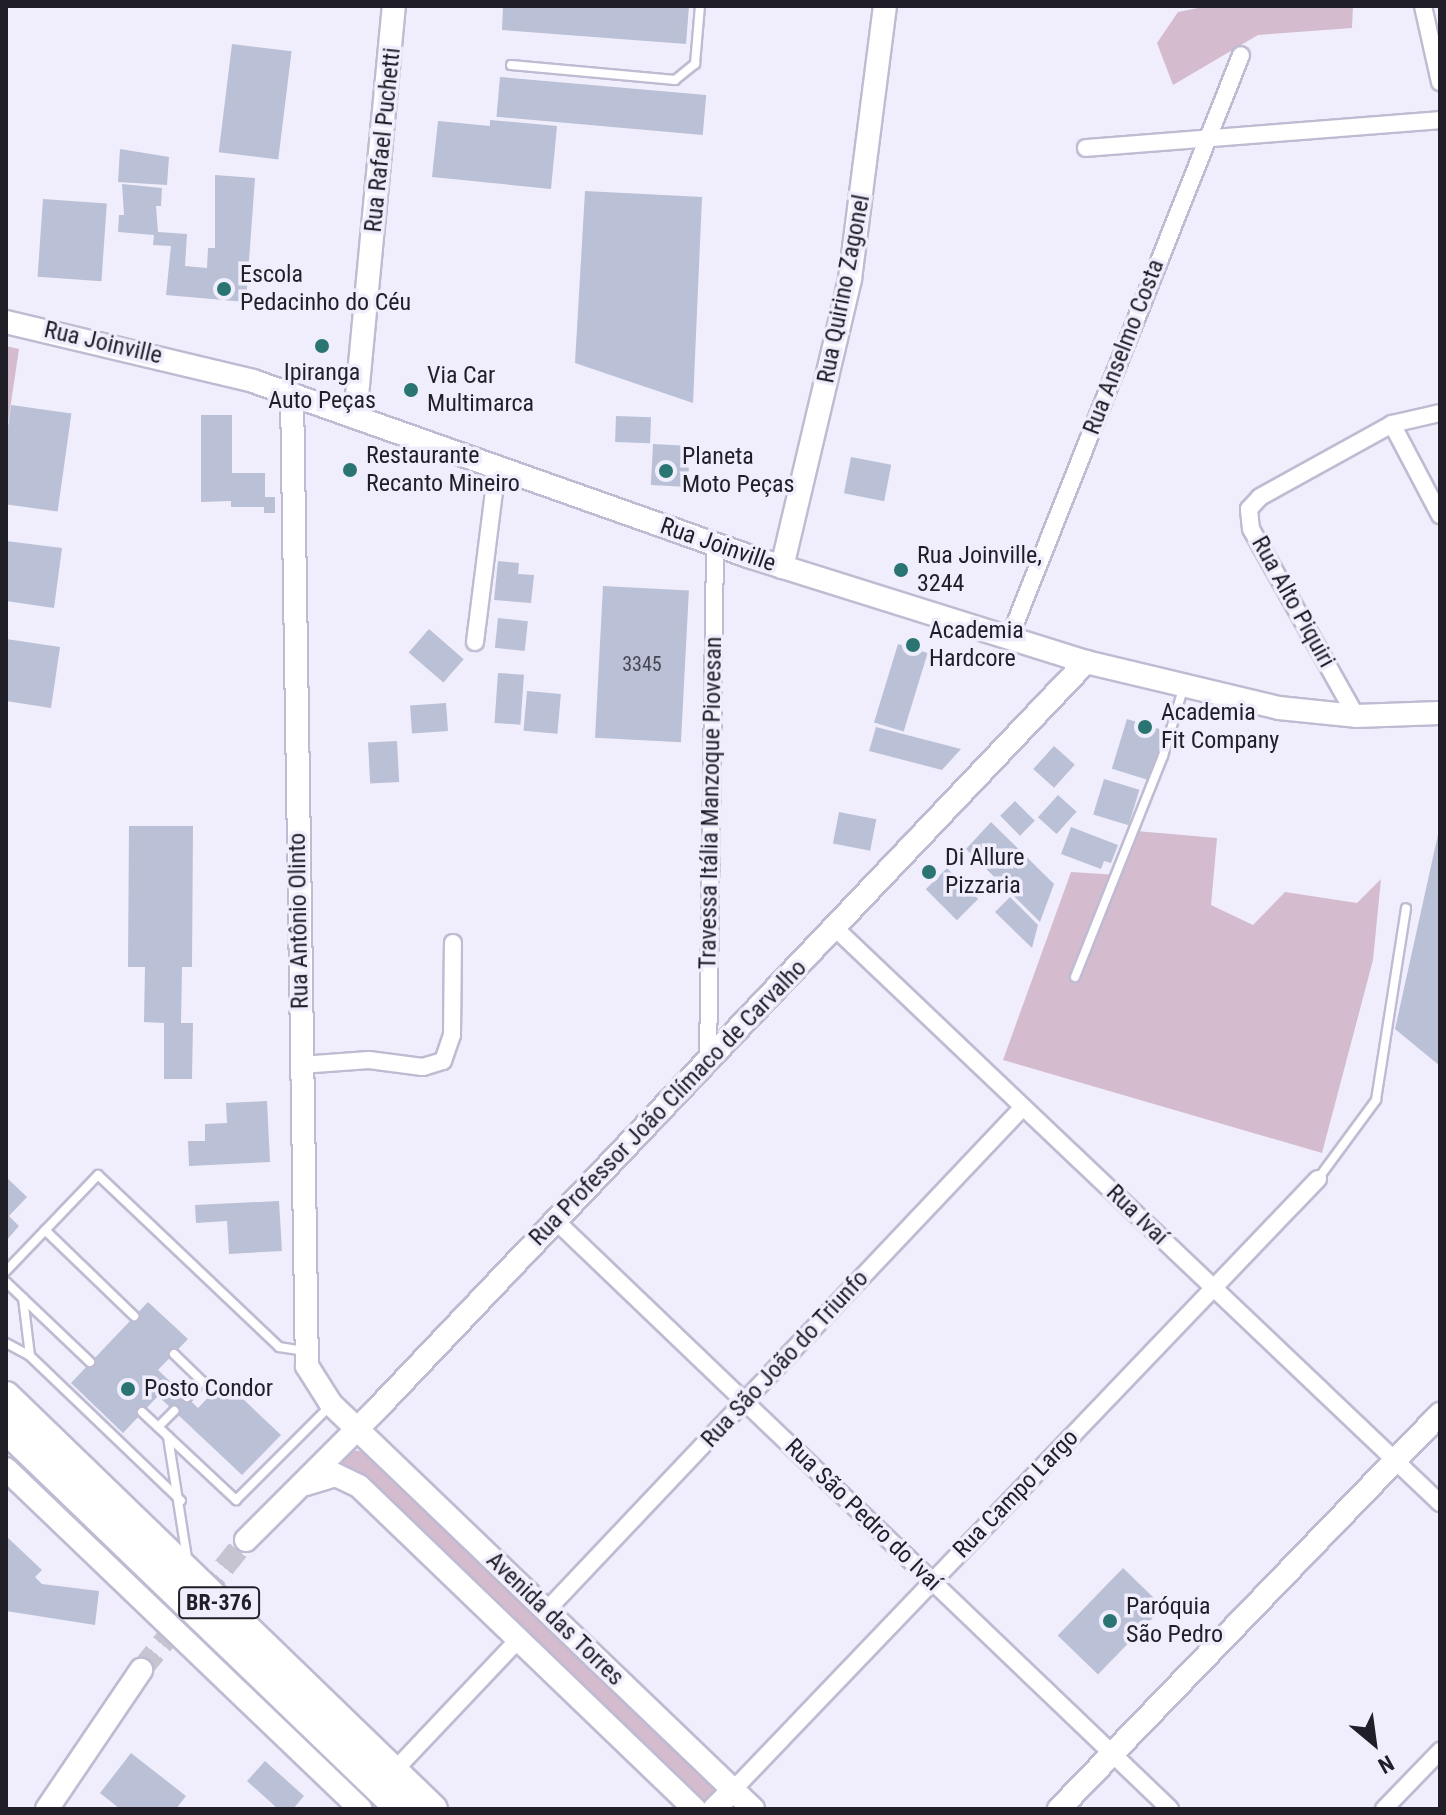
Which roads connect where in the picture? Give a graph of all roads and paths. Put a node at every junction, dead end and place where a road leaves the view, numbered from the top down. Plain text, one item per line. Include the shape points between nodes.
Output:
1 (394, 6) edge
2 (700, 6) edge
3 (885, 6) edge
4 (1423, 6) edge
5 (1241, 55) dead end
6 (511, 65) dead end
7 (1440, 82) edge
8 (1440, 120) edge
9 (1206, 138) junction
10 (1086, 148) dead end
11 (6, 322) edge
12 (292, 394) junction
13 (1440, 413) edge
14 (355, 417) junction
15 (1392, 424) junction
16 (497, 468) junction
17 (1440, 515) edge
18 (715, 545) junction
19 (782, 567) junction
20 (1009, 639) junction
21 (475, 642) dead end
22 (1086, 662) junction
23 (1183, 688) junction
24 (1440, 713) edge
25 (1356, 716) junction
26 (1406, 908) dead end
27 (834, 927) junction
28 (453, 943) dead end
29 (1075, 977) dead end
30 (708, 1061) junction
31 (301, 1065) junction
32 (1023, 1107) junction
33 (1318, 1179) joint
34 (556, 1221) junction
35 (45, 1230) junction
36 (6, 1271) edge
37 (6, 1282) edge
38 (1213, 1288) junction
39 (23, 1298) junction
40 (134, 1316) dead end
41 (6, 1343) edge
42 (306, 1351) junction
43 (174, 1354) dead end
44 (30, 1356) junction
45 (90, 1362) dead end
46 (6, 1396) edge
47 (187, 1397) dead end
48 (745, 1401) junction
49 (331, 1404) junction
50 (174, 1411) dead end
51 (142, 1412) dead end
52 (1440, 1414) edge
53 (158, 1427) junction
54 (6, 1429) edge
55 (356, 1429) junction
56 (167, 1437) junction
57 (1395, 1461) junction
58 (6, 1469) edge
59 (295, 1491) junction
60 (181, 1501) junction
61 (1440, 1503) edge
62 (246, 1540) tunnel mouth
63 (189, 1574) junction
64 (933, 1581) junction
65 (546, 1611) junction
66 (519, 1639) junction
67 (141, 1670) tunnel mouth
68 (1440, 1751) edge
69 (1112, 1753) junction
70 (394, 1771) junction
71 (733, 1790) junction
72 (47, 1809) edge
73 (360, 1809) edge
74 (400, 1809) edge
75 (433, 1809) edge
76 (695, 1809) edge
77 (714, 1809) edge
78 (753, 1809) edge
79 (1059, 1809) edge
80 (1170, 1809) edge
81 (1384, 1809) edge

1 - 14 main road, Rua Rafael Puchetti
2 - 6 lane via 695,64 675,80
3 - 19 main road, Rua Quirino Zagonel via 850,279
4 - 7 street
5 - 9 street, Rua Anselmo Costa
8 - 9 street
9 - 10 street
9 - 20 street, Rua Anselmo Costa
11 - 12 main road, Rua Joinville via 172,358
12 - 14 main road, Rua Joinville
12 - 31 main road, Rua Antônio Olinto
13 - 15 street, Rua Alto Piquiri
14 - 16 main road, Rua Joinville
15 - 17 street
15 - 25 street, Rua Alto Piquiri via 1260,497 1248,520
16 - 18 main road, Rua Joinville
16 - 21 street
18 - 19 main road, Rua Joinville
18 - 30 street, Travessa Itália Manzoque Piovesan
19 - 20 main road, Rua Joinville
20 - 22 main road, Rua Joinville
22 - 23 main road, Rua Joinville
22 - 27 main road, Rua Professor João Clímaco de Carvalho
23 - 25 main road, Rua Joinville via 1279,708
23 - 29 lane via 1163,756
24 - 25 main road, Rua Joinville
26 - 33 lane via 1376,1100
27 - 30 main road, Rua Professor João Clímaco de Carvalho
27 - 32 street, Rua Ivaí
28 - 31 street via 452,1035 443,1061 423,1067 369,1060
30 - 34 main road, Rua Professor João Clímaco de Carvalho
31 - 42 main road, Rua Antônio Olinto
32 - 38 street, Rua Ivaí
32 - 48 street, Rua São João do Triunfo
33 - 38 street, Rua Campo Largo
34 - 48 street, Rua São Pedro do Ivaí
34 - 55 main road, Rua Professor João Clímaco de Carvalho
35 - 36 lane
35 - 40 lane
35 - 42 lane via 98,1175 279,1347
37 - 39 lane
38 - 57 street, Rua Ivaí
38 - 64 street, Rua Campo Largo
39 - 44 lane
39 - 45 lane
41 - 44 lane
42 - 49 main road, Rua Antônio Olinto via 312,1380
43 - 47 lane via 202,1381
44 - 60 lane
46 - 63 highway, BR-376
48 - 64 street, Rua São Pedro do Ivaí
48 - 65 street, Rua São João do Triunfo
49 - 55 main road, Rua Antônio Olinto
49 - 56 lane via 236,1500
50 - 53 lane
51 - 53 lane
52 - 57 main road
53 - 56 lane
54 - 74 highway, BR-376
55 - 59 main road, Rua Professor João Clímaco de Carvalho
55 - 65 main road, Avenida das Torres
56 - 60 lane
57 - 61 street, Rua Ivaí
57 - 69 main road
58 - 73 main road
59 - 62 main road, Rua Professor João Clímaco de Carvalho
59 - 66 main road, Avenida das Torres via 336,1475 359,1486
60 - 63 lane
63 - 70 highway, BR-376
64 - 69 street, Rua São Pedro do Ivaí
64 - 71 street, Rua Campo Largo
65 - 71 main road, Avenida das Torres
66 - 70 street
66 - 76 main road, Avenida das Torres
67 - 72 main road
68 - 81 street
69 - 79 main road
69 - 80 street, Rua São Pedro do Ivaí
70 - 75 highway, BR-376
71 - 77 main road, Rua Campo Largo
71 - 78 main road, Avenida das Torres

